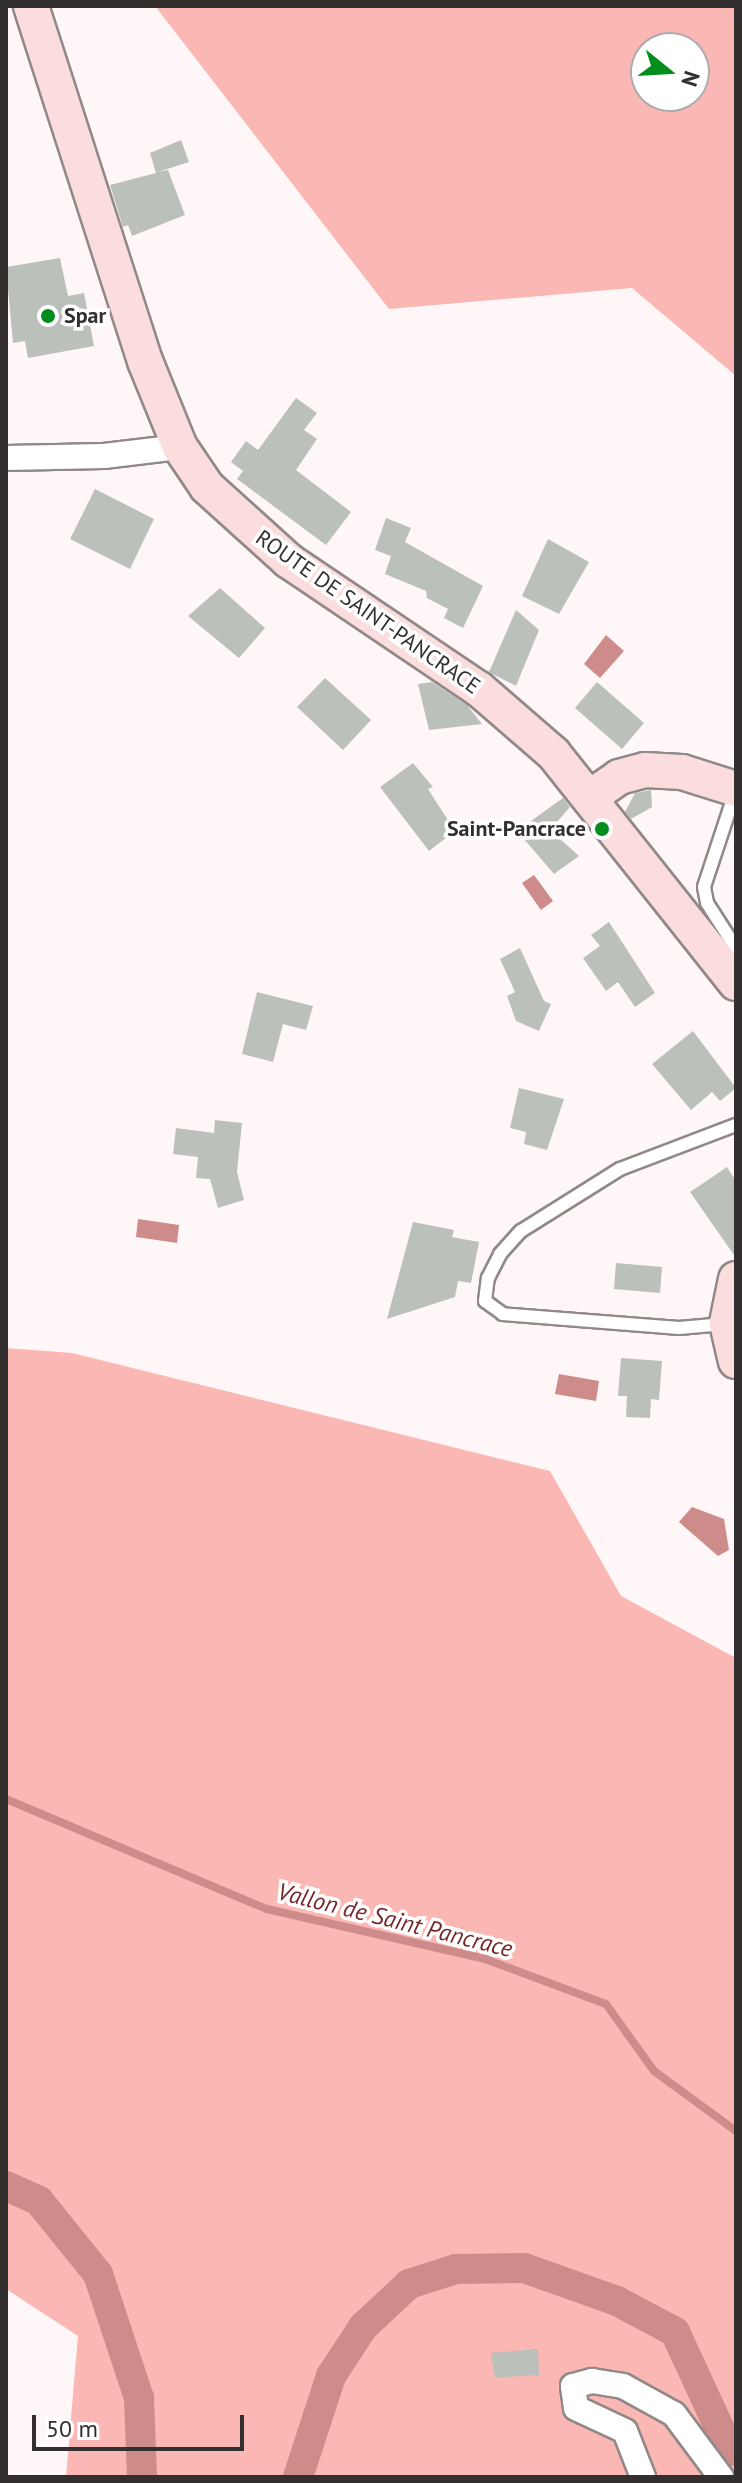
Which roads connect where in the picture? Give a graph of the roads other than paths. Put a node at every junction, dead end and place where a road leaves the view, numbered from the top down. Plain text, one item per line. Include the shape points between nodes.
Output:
1 (31, 6) edge
2 (180, 447) junction
3 (6, 458) edge
4 (736, 789) edge
5 (592, 796) junction
6 (736, 948) edge
7 (736, 983) edge
8 (736, 1125) edge
9 (736, 1279) edge
10 (727, 1323) junction
11 (736, 1361) edge
12 (643, 2477) edge
13 (721, 2477) edge

1 - 2 street, ROUTE DE SAINT-PANCRACE via 145,361
2 - 3 street
2 - 5 street, ROUTE DE SAINT-PANCRACE via 207,487 246,526 503,707
4 - 5 street via 682,772 645,770 619,777
4 - 6 lane via 704,887 707,903
5 - 7 street, ROUTE DE SAINT-PANCRACE
8 - 10 lane via 620,1169 521,1231 500,1254 485,1301 503,1314 679,1328
9 - 10 street
10 - 11 street
12 - 13 street via 625,2431 576,2408 573,2386 592,2381 623,2386 674,2414

